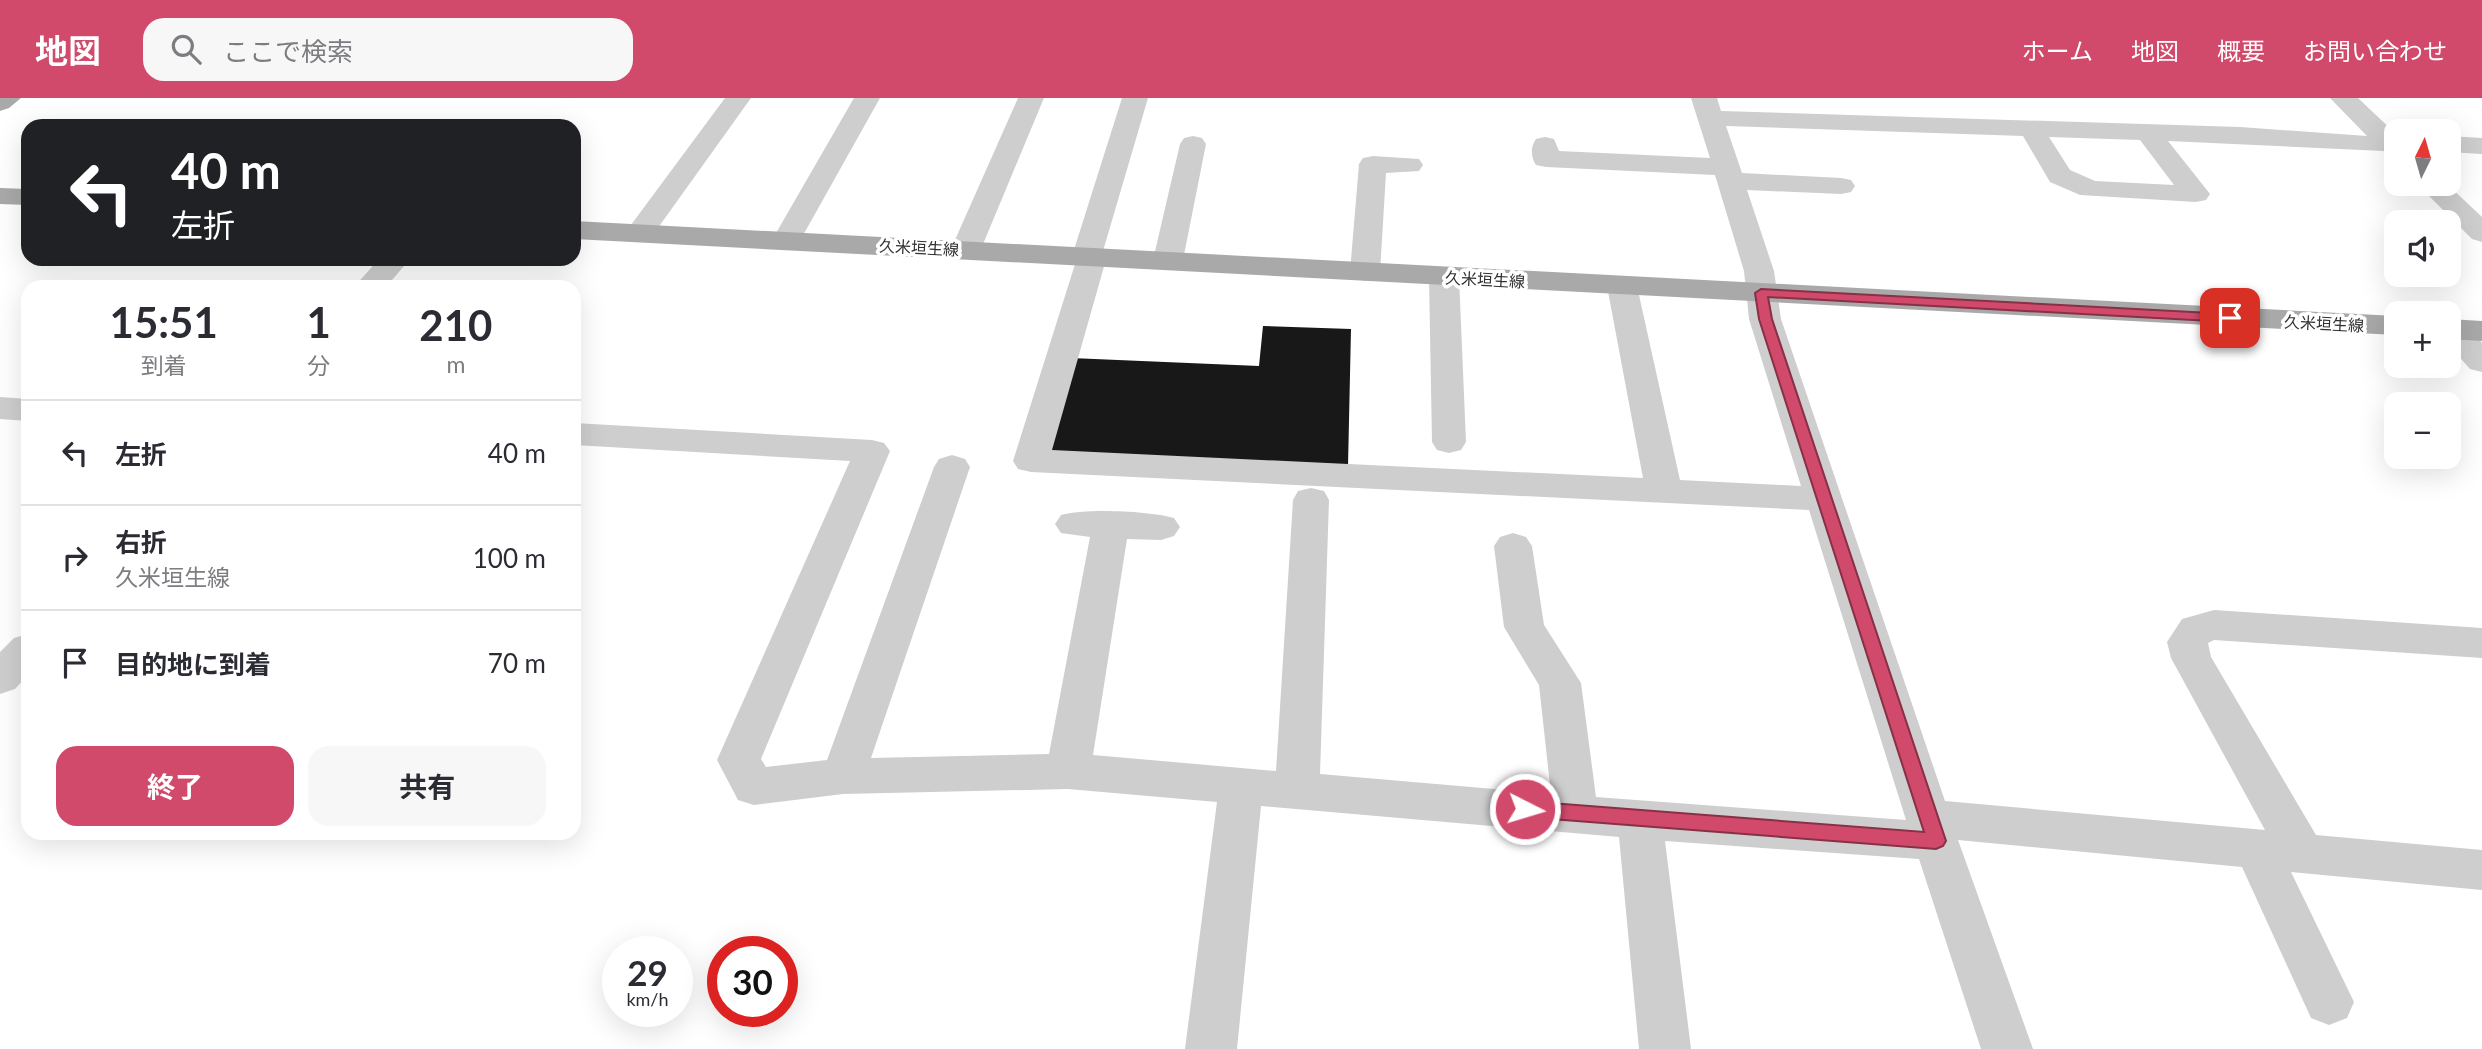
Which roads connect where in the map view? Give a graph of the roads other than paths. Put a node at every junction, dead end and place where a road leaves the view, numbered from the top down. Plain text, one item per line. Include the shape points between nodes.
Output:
1 (8, 98) edge
2 (738, 98) edge
3 (867, 98) edge
4 (1031, 98) edge
5 (1135, 98) edge
6 (2343, 98) edge
7 (0, 103) edge
8 (1707, 108) edge
9 (2031, 128) junction
10 (2148, 132) junction
11 (2384, 136) edge
12 (1193, 144) dead end
13 (2384, 144) edge
14 (1545, 145) dead end
15 (2461, 145) edge
16 (2482, 146) edge
17 (1409, 165) dead end
18 (1728, 174) junction
19 (1842, 186) dead end
20 (0, 195) edge
21 (21, 196) edge
22 (2443, 196) edge
23 (581, 230) edge
24 (640, 233) junction
25 (2482, 233) edge
26 (787, 240) junction
27 (966, 249) junction
28 (1089, 256) junction
29 (1168, 260) junction
30 (388, 266) edge
31 (1365, 272) junction
32 (1444, 276) junction
33 (376, 280) edge
34 (1622, 286) junction
35 (1761, 293) junction
36 (2384, 325) edge
37 (2461, 330) edge
38 (2482, 362) edge
39 (0, 408) edge
40 (21, 410) edge
41 (581, 434) edge
42 (1448, 442) dead end
43 (952, 467) dead end
44 (1664, 492) junction
45 (1311, 499) dead end
46 (1825, 499) junction
47 (1161, 527) dead end
48 (1513, 546) dead end
49 (2482, 642) edge
50 (21, 656) edge
51 (0, 678) edge
52 (1068, 771) junction
53 (843, 776) junction
54 (1241, 785) junction
55 (1297, 789) junction
56 (1576, 813) junction
57 (1640, 820) junction
58 (1932, 829) junction
59 (2256, 848) junction
60 (2302, 853) junction
61 (2482, 870) edge
62 (2329, 1002) dead end
63 (1211, 1049) edge
64 (1665, 1049) edge
65 (2007, 1049) edge

1 - 7 main road
2 - 24 street
3 - 26 street via 829,145
4 - 27 street
5 - 28 street
6 - 11 street
8 - 9 street
8 - 18 street
9 - 10 street
9 - 10 street via 2060,176 2090,189 2196,194
10 - 13 street
12 - 29 street
14 - 18 street via 1546,159
15 - 16 street
17 - 31 street via 1373,164
18 - 19 street
18 - 35 street via 1759,271
20 - 21 main road
22 - 25 street
23 - 24 main road, 久米垣生線
24 - 26 main road, 久米垣生線
26 - 27 main road, 久米垣生線
27 - 28 main road, 久米垣生線
28 - 29 main road, 久米垣生線
28 - 44 street via 1031,461
29 - 31 main road, 久米垣生線
30 - 33 street
31 - 32 main road, 久米垣生線
32 - 34 main road, 久米垣生線
32 - 42 street
34 - 35 main road, 久米垣生線
34 - 44 street
35 - 36 main road, 久米垣生線
35 - 46 street via 1765,319
37 - 38 street
39 - 40 street
41 - 53 street via 873,451 739,760 754,787
43 - 53 street
44 - 46 street
45 - 55 street
46 - 58 street
47 - 52 street via 1093,524
48 - 56 street via 1524,627 1560,683
49 - 60 street via 2214,625 2196,629 2187,642 2191,658
50 - 51 street
52 - 53 street
52 - 54 street
54 - 55 street
54 - 63 street
55 - 56 street
56 - 57 street
57 - 58 street
57 - 64 street
58 - 59 street
58 - 65 street
59 - 60 street
59 - 62 street
60 - 61 street

